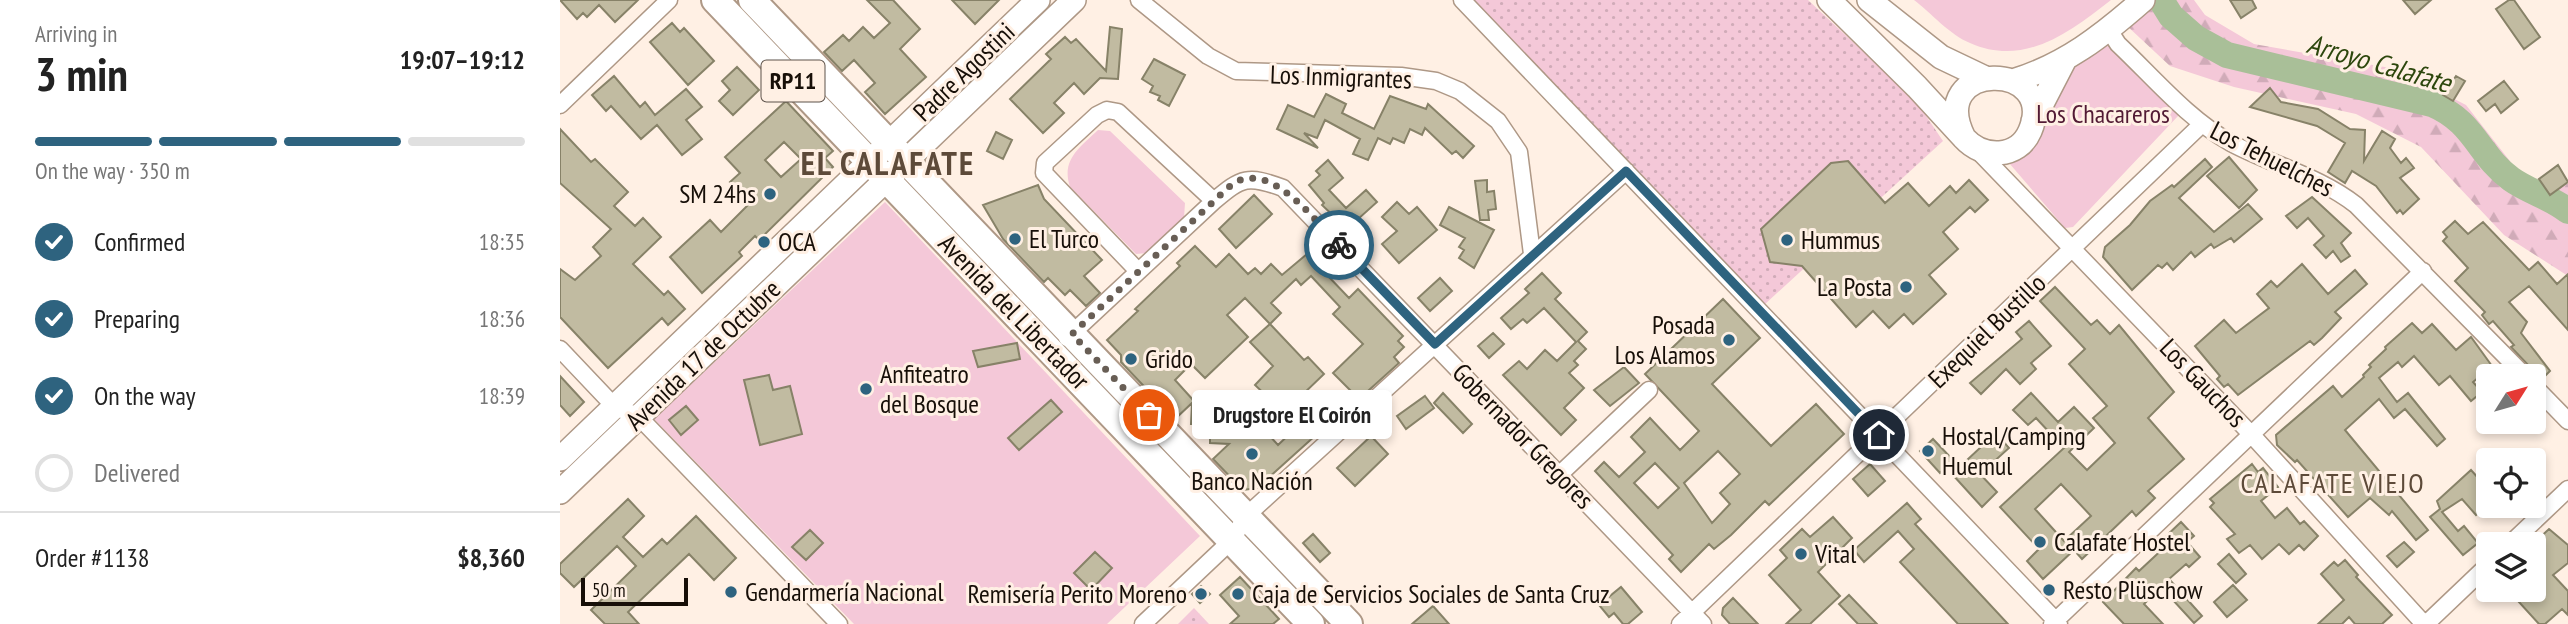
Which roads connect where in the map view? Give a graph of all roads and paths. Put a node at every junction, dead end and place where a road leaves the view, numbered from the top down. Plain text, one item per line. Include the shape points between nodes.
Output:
1 (669, 0) edge
2 (715, 0) edge
3 (752, 0) edge
4 (1038, 0) edge
5 (1074, 0) edge
6 (1139, 0) edge
7 (1462, 0) edge
8 (1829, 0) edge
9 (1869, 0) edge
10 (2143, 0) edge
11 (2109, 30) junction
12 (2064, 61) junction
13 (1985, 78) junction
14 (2013, 81) junction
15 (560, 105) edge
16 (2033, 121) junction
17 (2202, 124) junction
18 (1969, 143) junction
19 (889, 162) junction
20 (1626, 171) junction
21 (1214, 201) junction
22 (2074, 248) junction
23 (1532, 254) junction
24 (1137, 270) junction
25 (2423, 271) junction
26 (1072, 334) junction
27 (1435, 344) junction
28 (560, 349) edge
29 (1052, 352) junction
30 (2513, 364) edge
31 (1649, 390) dead end
32 (2546, 398) edge
33 (615, 407) junction
34 (638, 416) junction
35 (2568, 421) edge
36 (2251, 434) junction
37 (1879, 435) junction
38 (560, 459) edge
39 (1560, 474) junction
40 (2568, 489) edge
41 (560, 492) edge
42 (1246, 516) junction
43 (2523, 532) edge
44 (1232, 540) junction
45 (2476, 576) edge
46 (1692, 620) edge
47 (2056, 623) edge
48 (839, 624) edge
49 (1143, 624) edge
50 (1311, 624) edge
51 (1349, 624) edge
52 (2425, 624) edge

1 - 15 street
2 - 19 main road, Avenida del Libertador / RP11
3 - 19 main road, Avenida del Libertador / RP11
4 - 19 main road, Padre Agostini
5 - 19 main road, Padre Agostini
6 - 23 street, Los Inmigrantes via 1208,56 1236,71 1401,76 1436,81 1460,91 1498,121 1518,152
7 - 20 street
8 - 18 main road
9 - 13 main road via 1941,57
10 - 11 main road
11 - 12 main road
11 - 17 street, Los Tehuelches
12 - 14 main road
12 - 16 main road
13 - 14 main road
13 - 18 main road via 1973,83 1958,102 1956,115
14 - 16 main road via 2029,97
16 - 18 main road via 2022,143 2012,150 2000,154
17 - 22 street, Exequiel Bustillo
17 - 25 street, Los Tehuelches via 2230,142 2335,189
18 - 22 street, Los Gauchos
19 - 26 main road, Avenida del Libertador / RP11
19 - 29 main road, Avenida del Libertador / RP11
19 - 33 main road, Avenida 17 de Octubre
19 - 34 main road, Avenida 17 de Octubre
20 - 23 street
20 - 37 street
21 - 24 street
21 - 24 street via 1118,112 1107,110 1097,115 1045,163 1044,173
21 - 27 street, Gobernador Gregores via 1244,179 1283,188
22 - 36 street, Los Gauchos
22 - 37 street, Exequiel Bustillo
23 - 27 street
24 - 26 street
25 - 30 street, Los Tehuelches
25 - 36 street
26 - 29 street
26 - 42 main road, Avenida del Libertador / RP11
27 - 39 street, Gobernador Gregores
27 - 42 street
28 - 33 street
29 - 44 main road, Avenida del Libertador / RP11
31 - 39 street
32 - 35 street
33 - 34 street
33 - 38 main road, Avenida 17 de Octubre
34 - 41 main road, Avenida 17 de Octubre
34 - 48 street
36 - 47 street
36 - 52 street, Los Gauchos
37 - 46 street, Exequiel Bustillo
37 - 47 street
39 - 46 street, Gobernador Gregores
40 - 43 street
42 - 44 street
42 - 51 main road, Avenida del Libertador / RP11
44 - 49 street
44 - 50 main road, Avenida del Libertador / RP11
45 - 52 street

